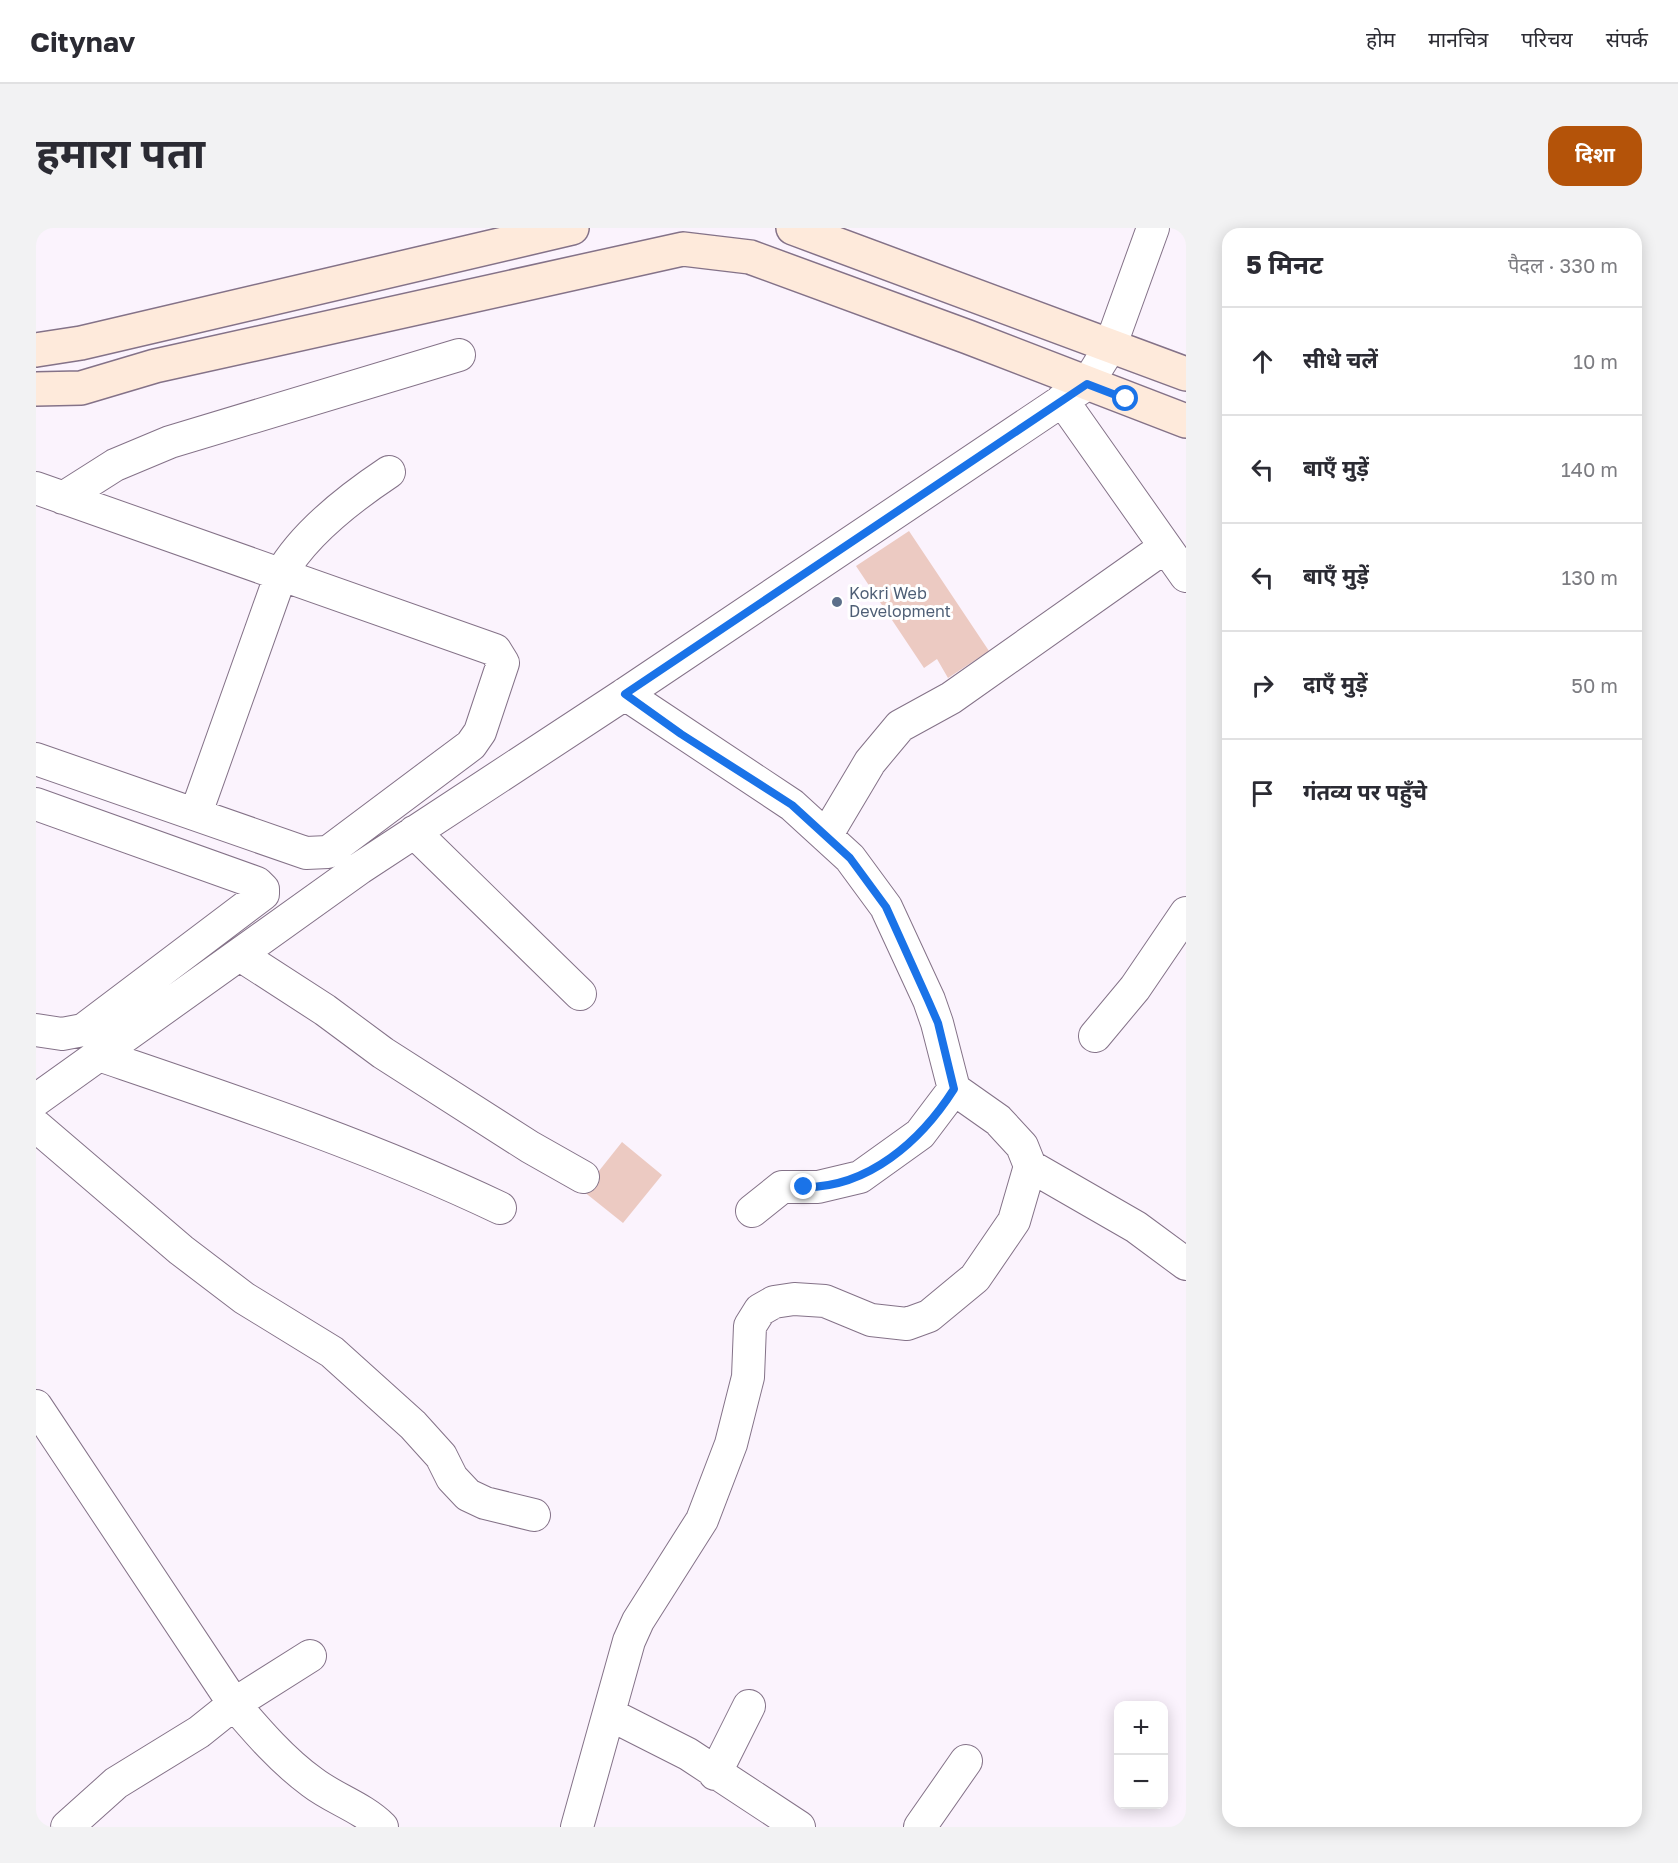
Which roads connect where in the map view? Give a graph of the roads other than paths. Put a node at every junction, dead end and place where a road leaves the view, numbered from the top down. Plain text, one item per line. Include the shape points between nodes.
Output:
1 (572, 228) edge
2 (793, 228) edge
3 (1154, 228) edge
4 (1110, 346) junction
5 (36, 350) edge
6 (459, 355) dead end
7 (1186, 374) edge
8 (36, 389) edge
9 (1074, 392) junction
10 (1186, 421) edge
11 (388, 472) dead end
12 (50, 493) edge
13 (1165, 547) junction
14 (281, 574) junction
15 (1186, 576) edge
16 (625, 694) junction
17 (36, 759) edge
18 (36, 804) edge
19 (196, 813) junction
20 (414, 832) junction
21 (826, 836) junction
22 (1186, 913) edge
23 (240, 955) junction
24 (580, 994) dead end
25 (36, 1030) edge
26 (1095, 1036) dead end
27 (99, 1055) junction
28 (954, 1089) junction
29 (36, 1100) edge
30 (36, 1126) edge
31 (1030, 1166) junction
32 (583, 1177) dead end
33 (500, 1208) dead end
34 (752, 1211) dead end
35 (1186, 1264) edge
36 (36, 1406) edge
37 (534, 1515) dead end
38 (310, 1656) dead end
39 (234, 1704) junction
40 (749, 1706) dead end
41 (609, 1714) junction
42 (966, 1761) dead end
43 (715, 1774) junction
44 (67, 1827) edge
45 (382, 1827) edge
46 (577, 1827) edge
47 (799, 1827) edge
48 (920, 1827) edge

1 - 5 main road via 81,343
2 - 4 main road
3 - 4 street
4 - 7 main road
4 - 9 street
6 - 12 street via 170,442
8 - 9 main road via 81,388 155,366 682,249 750,257 968,337
9 - 10 main road
9 - 13 street
9 - 16 street
11 - 14 street via 324,523 290,557
12 - 14 street
13 - 15 street
13 - 21 street via 951,698 900,726 870,762
14 - 19 street
14 - 19 street via 495,650 503,663 480,732 471,745 328,852 306,854
16 - 20 street
16 - 21 street via 792,805
17 - 19 street
18 - 25 street via 258,883 263,889 262,894 83,1030 62,1034
20 - 23 street
20 - 24 street
21 - 28 street via 850,858 886,907 938,1023
22 - 26 street via 1136,988
23 - 27 street
23 - 32 street via 383,1053
27 - 29 street
27 - 33 street via 330,1136 434,1176
28 - 31 street via 998,1120 1022,1146
28 - 34 street via 920,1134 860,1177 818,1187 782,1187
30 - 37 street via 182,1251 235,1291 332,1352 413,1425 468,1495
31 - 35 street via 1136,1227
31 - 41 street via 1014,1221 975,1278 929,1316 907,1324 871,1320 825,1301 794,1299 774,1302 760,1310 750,1326 748,1377 731,1444 702,1520 638,1621
36 - 39 street
38 - 39 street
39 - 44 street via 199,1732 116,1783
39 - 45 street via 296,1769
40 - 43 street
41 - 43 street via 688,1754
41 - 46 street
42 - 48 street
43 - 47 street via 751,1793

